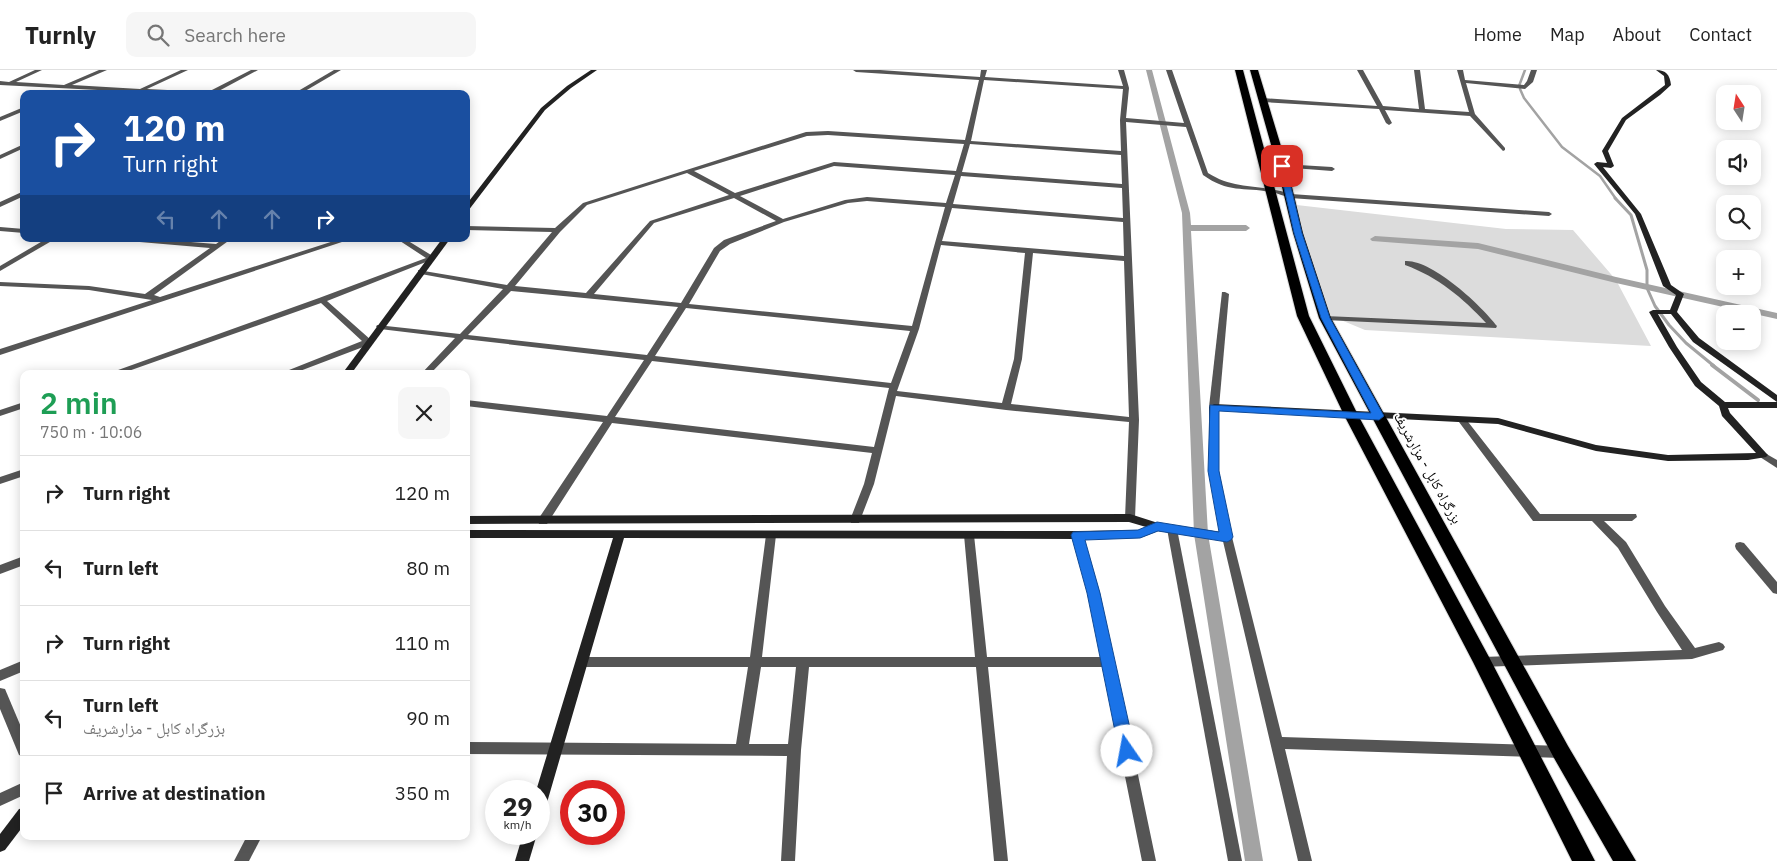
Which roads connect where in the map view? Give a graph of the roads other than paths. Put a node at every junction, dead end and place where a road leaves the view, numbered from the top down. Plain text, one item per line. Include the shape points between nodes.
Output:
1 (39, 70) edge
2 (104, 70) edge
3 (185, 70) edge
4 (255, 70) edge
5 (338, 70) edge
6 (594, 70) edge
7 (856, 70) edge
8 (1121, 70) edge
9 (1169, 70) edge
10 (1239, 70) edge
11 (1254, 70) edge
12 (1360, 70) edge
13 (1416, 70) edge
14 (1460, 70) edge
15 (1534, 70) edge
16 (1660, 70) edge
17 (984, 74) edge
18 (1462, 81) junction
19 (0, 82) edge
20 (9, 83) junction
21 (63, 86) junction
22 (73, 87) junction
23 (1126, 88) junction
24 (66, 90) edge
25 (140, 90) joint
26 (217, 90) edge
27 (303, 90) edge
28 (1262, 100) junction
29 (1382, 108) junction
30 (20, 110) edge
31 (1422, 111) junction
32 (1472, 114) junction
33 (0, 119) edge
34 (1123, 120) junction
35 (1389, 123) dead end
36 (1188, 125) junction
37 (968, 142) junction
38 (20, 148) edge
39 (0, 149) edge
40 (1504, 149) dead end
41 (15, 150) junction
42 (20, 150) edge
43 (1125, 153) junction
44 (0, 157) edge
45 (1282, 166) junction
46 (1332, 169) dead end
47 (688, 171) junction
48 (958, 172) junction
49 (1125, 186) junction
50 (1270, 190) junction
51 (20, 194) edge
52 (733, 195) junction
53 (1290, 196) junction
54 (470, 198) edge
55 (0, 205) edge
56 (949, 206) junction
57 (1548, 214) dead end
58 (1127, 220) junction
59 (782, 221) junction
60 (470, 228) edge
61 (0, 229) edge
62 (557, 230) junction
63 (20, 231) edge
64 (46, 242) edge
65 (166, 242) edge
66 (223, 242) edge
67 (338, 242) edge
68 (405, 242) edge
69 (444, 242) edge
70 (938, 243) junction
71 (217, 246) junction
72 (1029, 251) junction
73 (432, 258) junction
74 (1129, 259) junction
75 (1408, 263) dead end
76 (0, 270) edge
77 (421, 272) junction
78 (0, 284) edge
79 (509, 288) junction
80 (1225, 294) dead end
81 (589, 295) junction
82 (146, 297) junction
83 (163, 299) junction
84 (322, 300) junction
85 (683, 306) junction
86 (1673, 312) junction
87 (1325, 318) junction
88 (380, 328) junction
89 (915, 329) junction
90 (461, 336) junction
91 (368, 342) junction
92 (0, 352) edge
93 (648, 359) junction
94 (122, 370) edge
95 (294, 370) edge
96 (349, 370) edge
97 (429, 370) edge
98 (893, 390) junction
99 (1777, 399) edge
100 (470, 403) edge
101 (1723, 405) junction
102 (1777, 405) edge
103 (20, 406) edge
104 (1006, 407) junction
105 (1214, 407) junction
106 (0, 413) edge
107 (1351, 415) junction
108 (1379, 416) junction
109 (610, 418) junction
110 (1134, 420) junction
111 (1462, 420) junction
112 (877, 450) junction
113 (1763, 455) junction
114 (1777, 465) edge
115 (20, 474) edge
116 (0, 481) edge
117 (1130, 518) junction
118 (1595, 518) junction
119 (1632, 518) dead end
120 (470, 520) edge
121 (855, 520) junction
122 (543, 521) junction
123 (1157, 527) junction
124 (1172, 529) junction
125 (470, 534) edge
126 (970, 535) junction
127 (1078, 535) junction
128 (620, 536) junction
129 (771, 536) junction
130 (1227, 537) junction
131 (1740, 546) dead end
132 (20, 562) edge
133 (0, 570) edge
134 (1777, 590) edge
135 (1719, 647) dead end
136 (1692, 654) junction
137 (582, 662) junction
138 (982, 662) junction
139 (1108, 662) junction
140 (1482, 662) junction
141 (1514, 662) junction
142 (755, 663) junction
143 (803, 663) junction
144 (20, 666) edge
145 (0, 676) edge
146 (0, 693) edge
147 (20, 741) edge
148 (1276, 743) junction
149 (470, 748) edge
150 (556, 749) junction
151 (742, 749) junction
152 (794, 750) junction
153 (1525, 750) junction
154 (1561, 752) junction
155 (547, 780) edge
156 (20, 790) edge
157 (0, 800) edge
158 (20, 819) edge
159 (253, 840) edge
160 (0, 845) edge
161 (527, 845) edge
162 (241, 861) edge
163 (522, 861) edge
164 (788, 861) edge
165 (1001, 861) edge
166 (1149, 861) edge
167 (1235, 861) edge
168 (1305, 861) edge
169 (1584, 861) edge
170 (1625, 861) edge

1 - 20 street
2 - 21 street
3 - 25 street
4 - 26 street
5 - 27 street
6 - 54 street via 543,109
7 - 17 street
8 - 23 street
9 - 36 street
10 - 50 highway
11 - 28 highway, بزرگراه کابل - مزارشریف
12 - 29 street
13 - 31 street
14 - 18 street
15 - 18 street via 1525,88
16 - 86 street via 1668,79 1668,85 1624,119 1605,151 1611,166 1597,164 1638,214 1667,286 1680,294
17 - 23 street
17 - 37 street
18 - 32 street
19 - 20 street
20 - 21 street
21 - 22 street
22 - 24 street
22 - 25 street
23 - 34 street
28 - 29 street
28 - 45 highway, بزرگراه کابل - مزارشریف
29 - 31 street
29 - 35 street
30 - 33 street
31 - 32 street
32 - 40 street
34 - 36 street
34 - 43 street
36 - 50 street via 1204,174 1231,188
37 - 43 street
37 - 47 street via 828,132 806,134
37 - 48 street
38 - 41 street
39 - 41 street
41 - 42 street
41 - 44 street
43 - 49 street
45 - 46 street
45 - 53 highway, بزرگراه کابل - مزارشریف
47 - 52 street
47 - 62 street via 585,204
48 - 49 street
48 - 52 street via 834,164
48 - 56 street
49 - 58 street
50 - 53 street
50 - 107 highway via 1303,316
51 - 55 street
52 - 59 street
52 - 81 street via 652,222
53 - 57 street
53 - 87 highway, بزرگراه کابل - مزارشریف via 1298,233
56 - 58 street
56 - 59 street via 857,200
56 - 70 street
58 - 74 street
59 - 85 street via 727,242 717,250
60 - 62 street
61 - 63 street
62 - 79 street
64 - 76 street
65 - 71 street
66 - 71 street
67 - 83 street
68 - 73 street
69 - 73 street
70 - 72 street
70 - 89 street
71 - 82 street
72 - 74 street
72 - 104 street via 1018,359
73 - 77 street
73 - 84 street
74 - 110 street
75 - 87 street via 1426,269 1470,299 1493,326
77 - 79 street
77 - 88 street
78 - 82 street via 90,288
79 - 81 street
79 - 90 street
80 - 105 street
81 - 85 street
82 - 83 street
83 - 92 street
84 - 91 street
84 - 94 street
85 - 89 street
85 - 93 street
86 - 99 street via 1696,340
86 - 101 street via 1652,312 1698,384
87 - 108 highway, بزرگراه کابل - مزارشریف
88 - 90 street
88 - 91 street
89 - 98 street
90 - 93 street
90 - 97 street
91 - 95 street
91 - 96 street
93 - 98 street
93 - 109 street
98 - 104 street
98 - 112 street
100 - 109 street
101 - 102 street
101 - 113 street via 1725,414
103 - 106 street
104 - 110 street
105 - 107 street
105 - 130 street via 1214,471
107 - 108 street
107 - 140 highway
108 - 111 street
108 - 141 highway, بزرگراه کابل - مزارشریف
109 - 112 street
109 - 122 street
110 - 117 street
111 - 113 street via 1498,421 1596,448 1668,458
111 - 118 street via 1537,518
112 - 121 street via 869,484
113 - 114 street
115 - 116 street
117 - 121 street
117 - 123 street
118 - 119 street
118 - 136 street via 1622,545
120 - 122 street
121 - 122 street
123 - 124 street
123 - 127 street via 1140,534
124 - 130 street
124 - 167 street
125 - 128 street
126 - 127 street
126 - 129 street
126 - 138 street
127 - 139 street
128 - 129 street
128 - 137 street
129 - 142 street
130 - 148 street
131 - 134 street
132 - 133 street
135 - 136 street
136 - 141 street
137 - 142 street
137 - 150 street
138 - 139 street
138 - 143 street
138 - 165 street
139 - 166 street
140 - 141 street
140 - 153 highway
141 - 154 highway, بزرگراه کابل - مزارشریف
142 - 143 street
142 - 151 street
143 - 152 street
144 - 145 street
146 - 147 street
148 - 153 street
148 - 168 street
149 - 150 street
150 - 151 street
150 - 155 street
151 - 152 street
152 - 164 street
153 - 154 street
153 - 169 highway
154 - 170 highway, بزرگراه کابل - مزارشریف
156 - 157 street
158 - 160 street
159 - 162 street
161 - 163 street

